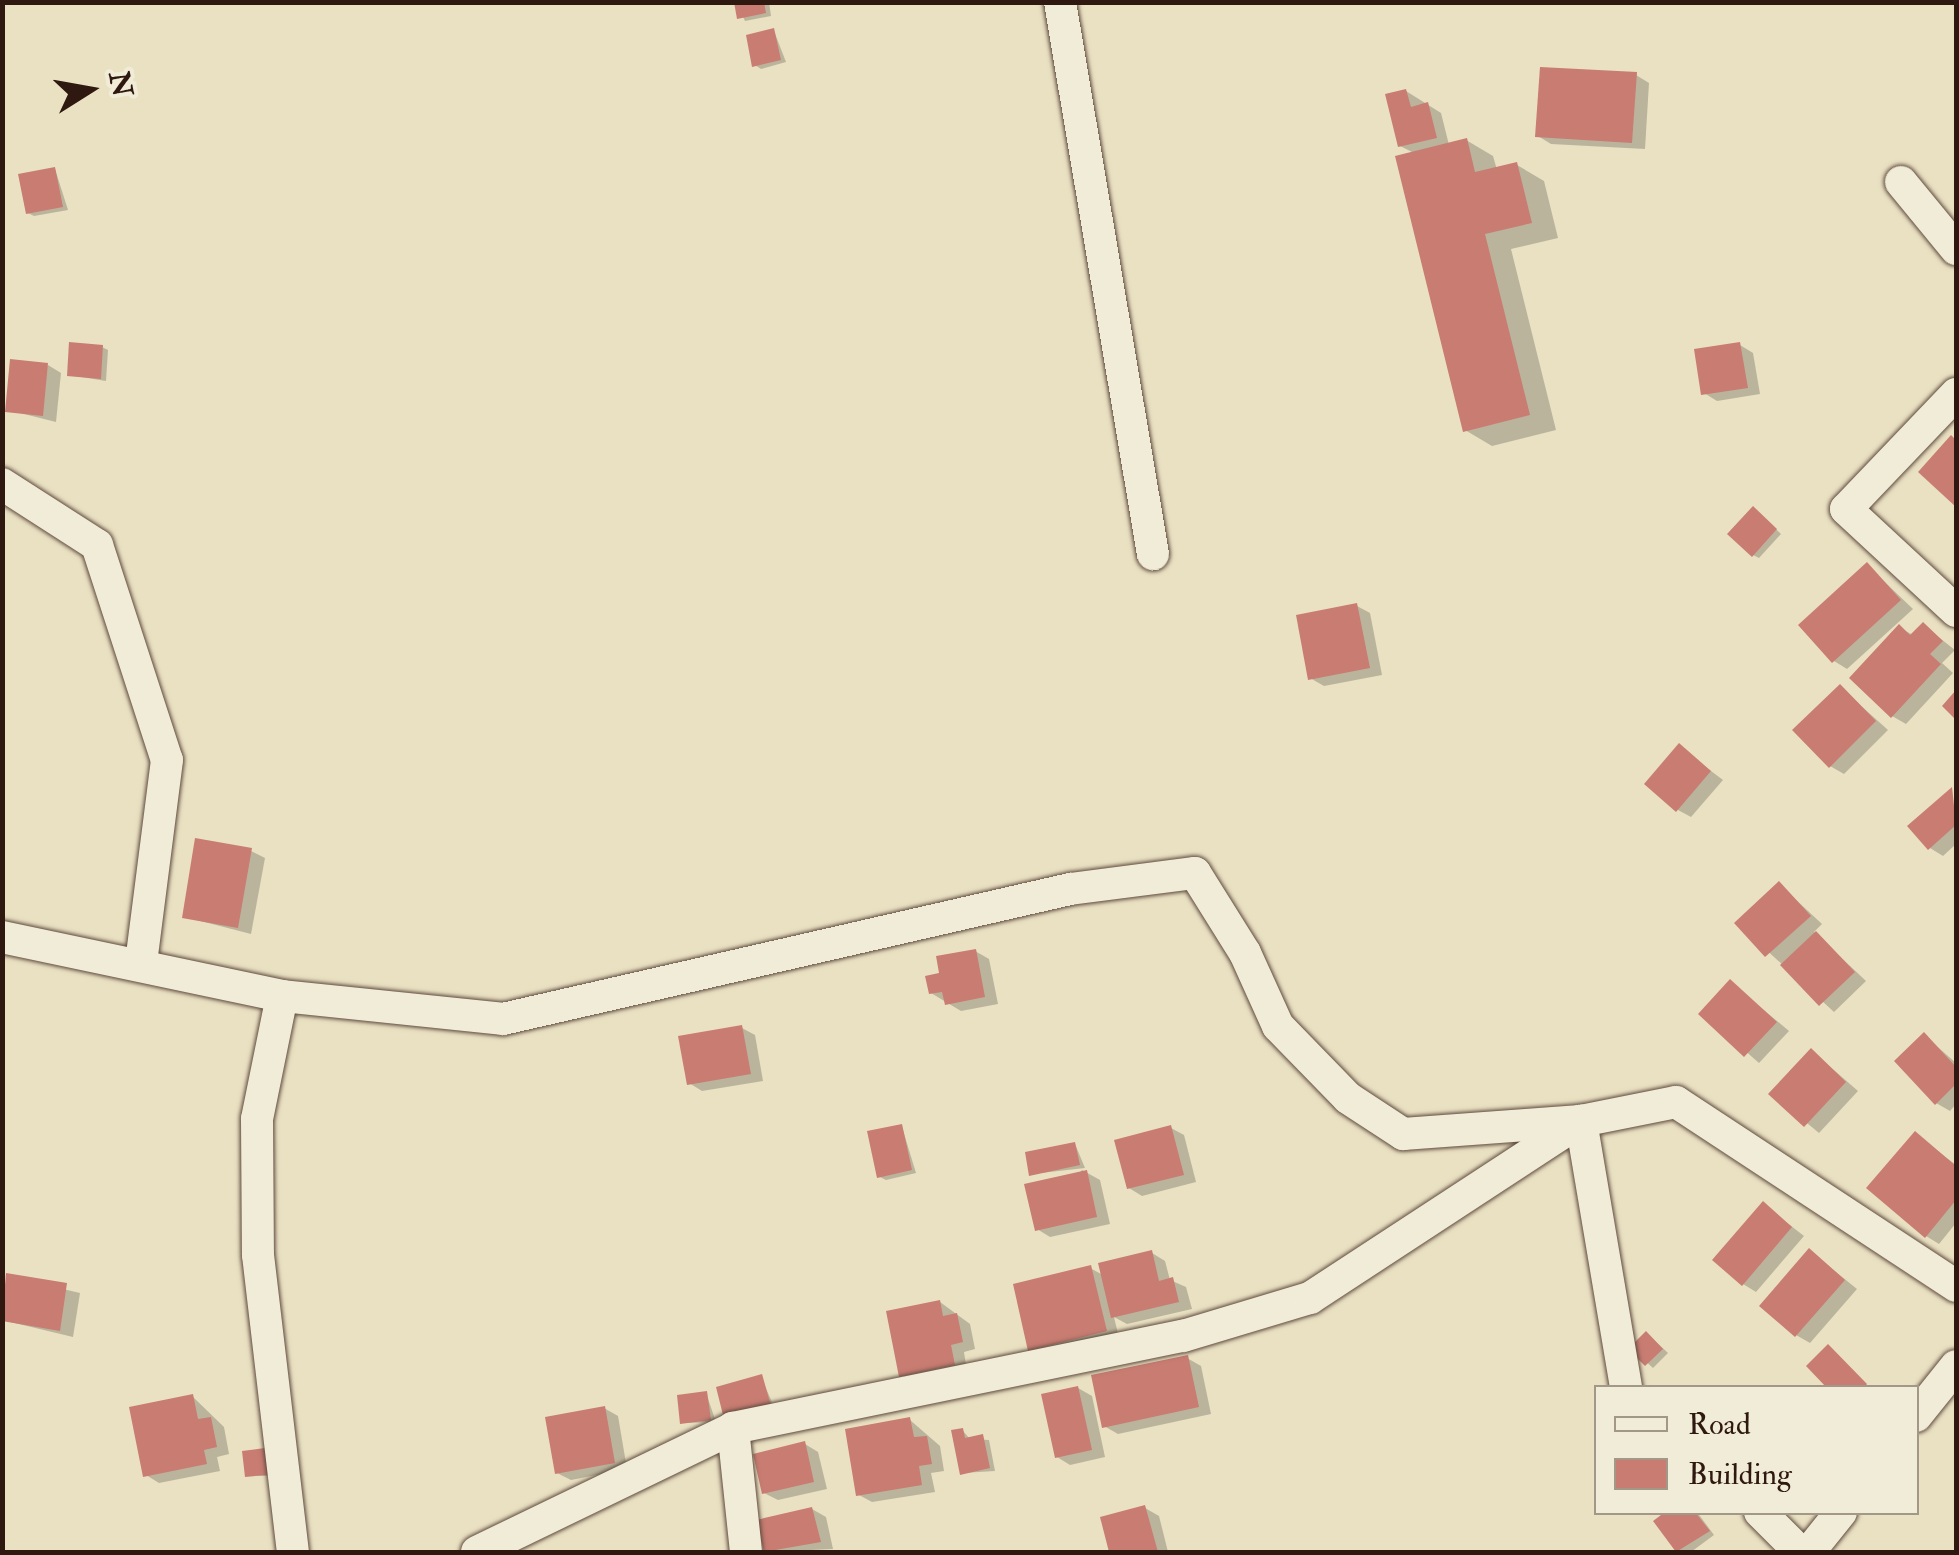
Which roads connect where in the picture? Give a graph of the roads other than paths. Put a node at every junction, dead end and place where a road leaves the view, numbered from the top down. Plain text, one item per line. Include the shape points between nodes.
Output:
1 (1060, 2) edge
2 (1902, 182) dead end
3 (1956, 249) edge
4 (1956, 394) edge
5 (2, 484) edge
6 (1153, 554) dead end
7 (1956, 611) edge
8 (2, 937) edge
9 (141, 962) junction
10 (282, 996) junction
11 (1581, 1122) junction
12 (1956, 1286) edge
13 (1956, 1366) edge
14 (1625, 1385) edge
15 (1919, 1412) edge
16 (733, 1428) junction
17 (1763, 1515) edge
18 (1839, 1515) edge
19 (292, 1552) edge
20 (477, 1552) edge
21 (746, 1552) edge
22 (1800, 1552) edge
23 (1810, 1552) edge

1 - 6 street
2 - 3 street
4 - 7 street via 1846,509
5 - 9 street via 96,545 168,760
8 - 9 street
9 - 10 street
10 - 11 street via 503,1020 1070,889 1195,873 1245,953 1278,1026 1348,1098 1402,1134
10 - 19 street via 257,1119 258,1256
11 - 12 street via 1676,1102
11 - 14 street
11 - 16 street via 1310,1298 1184,1336
13 - 15 street
16 - 20 street
16 - 21 street
17 - 22 street
18 - 23 street

